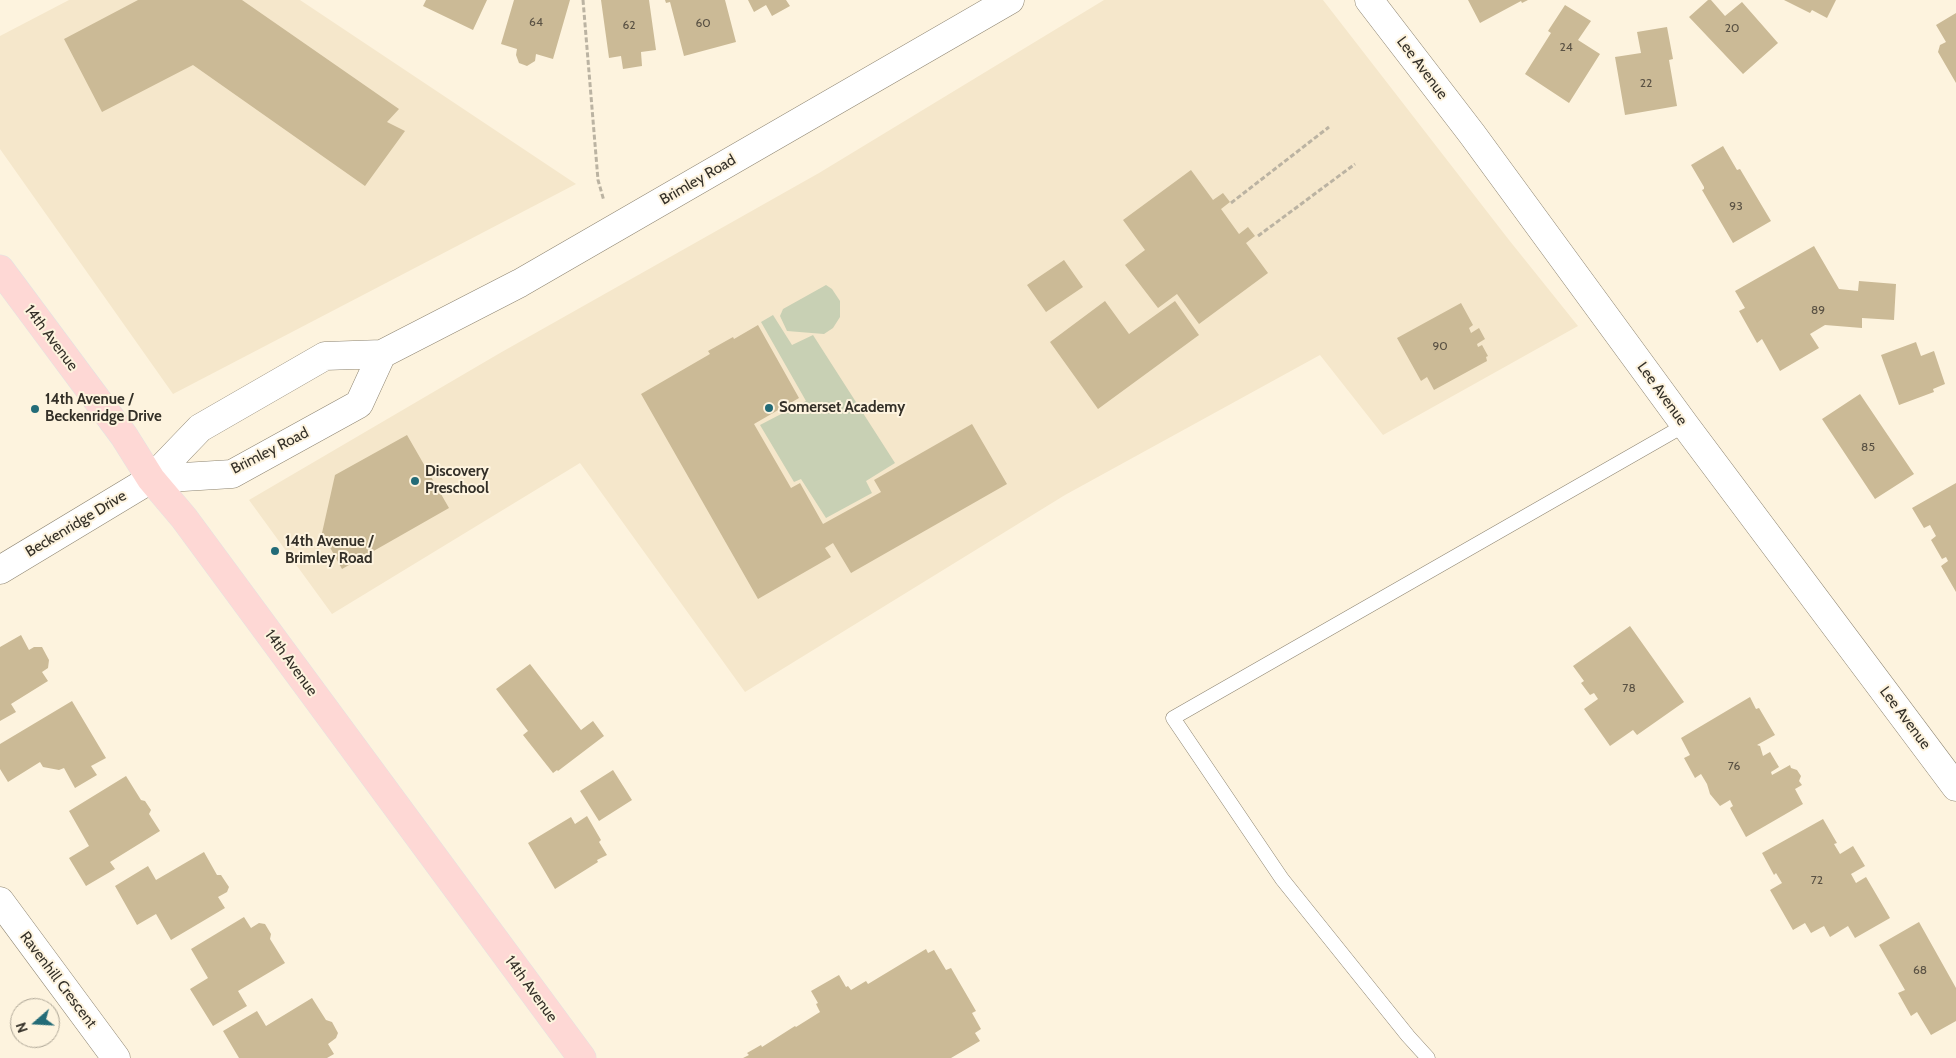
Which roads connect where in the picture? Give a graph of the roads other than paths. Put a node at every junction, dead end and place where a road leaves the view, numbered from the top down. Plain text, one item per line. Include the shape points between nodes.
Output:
1 (1010, 0) edge
2 (1369, 0) edge
3 (0, 269) edge
4 (382, 354) junction
5 (1685, 425) junction
6 (151, 479) junction
7 (0, 570) edge
8 (1956, 787) edge
9 (0, 901) edge
10 (116, 1058) edge
11 (582, 1058) edge
12 (1428, 1058) edge

1 - 4 street, Brimley Road via 520,283
2 - 5 street, Lee Avenue via 1472,134
3 - 6 main road, 14th Avenue via 124,436
4 - 6 street, Brimley Road via 325,356 200,428
4 - 6 street, Brimley Road via 359,404 232,474
5 - 8 street, Lee Avenue
5 - 12 lane via 1174,718 1282,879
6 - 7 street, Beckenridge Drive
6 - 11 main road, 14th Avenue via 184,518
9 - 10 street, Ravenhill Crescent

